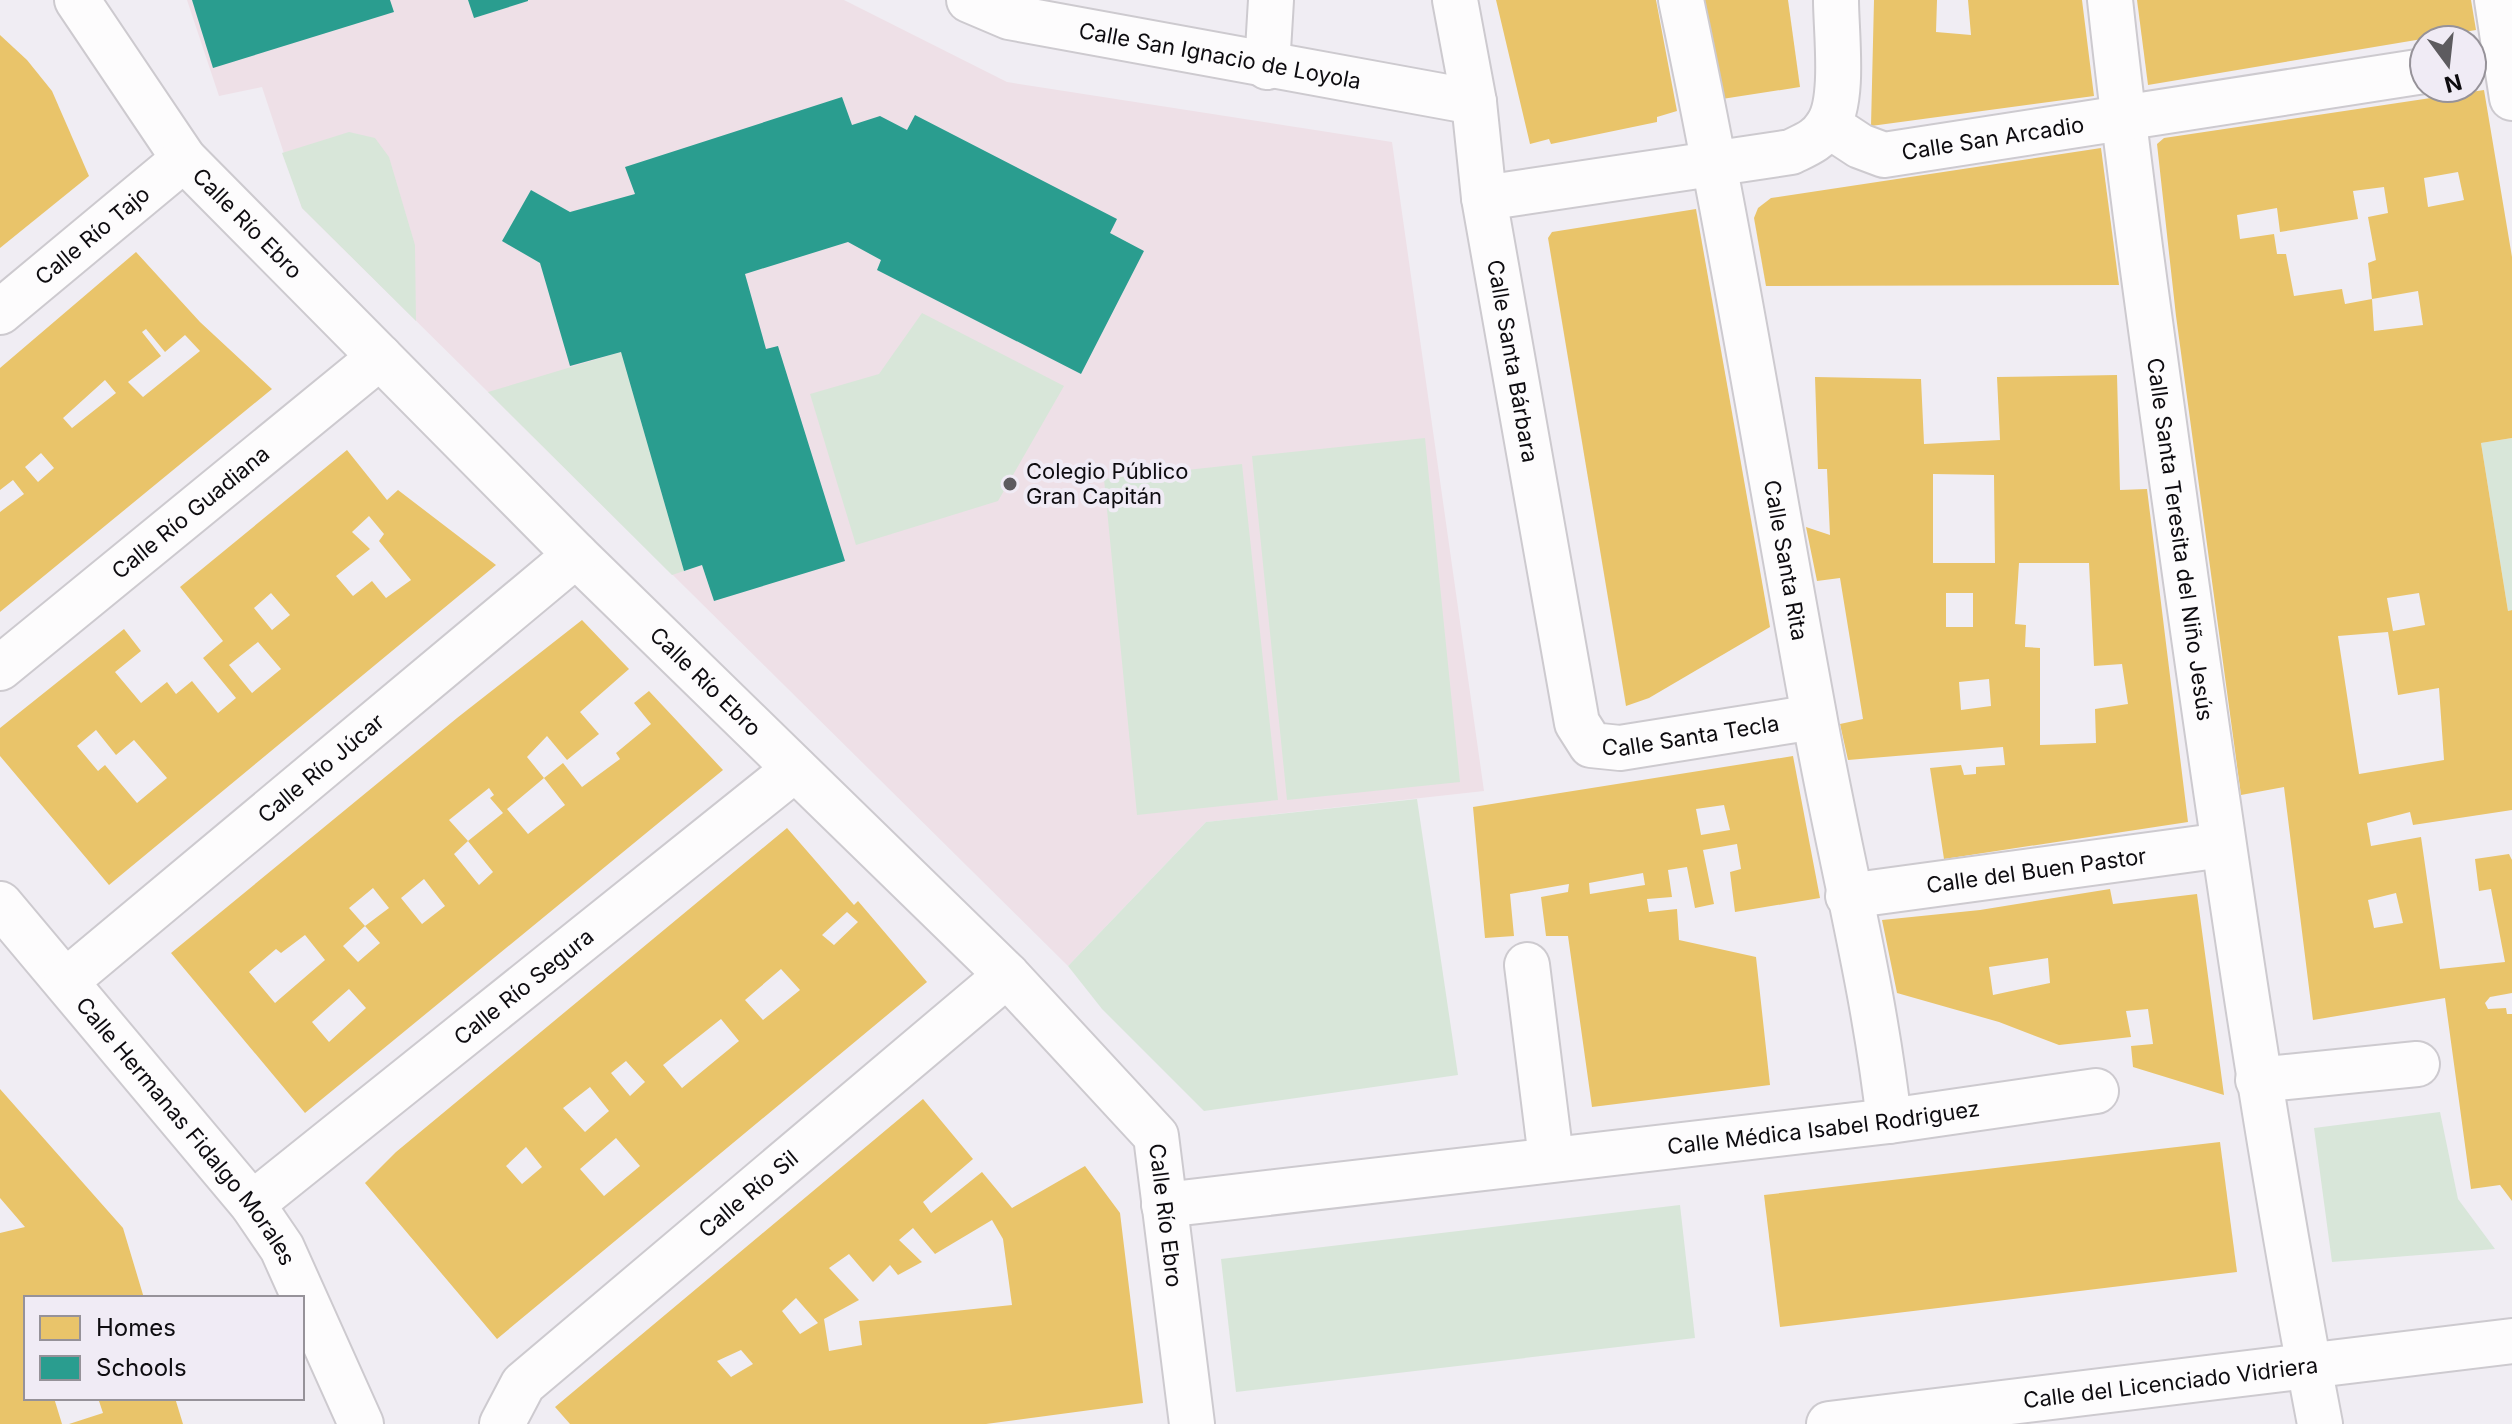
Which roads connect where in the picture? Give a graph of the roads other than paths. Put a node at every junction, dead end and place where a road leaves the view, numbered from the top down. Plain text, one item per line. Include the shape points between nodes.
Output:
1 (77, 0) edge
2 (969, 0) edge
3 (1271, 0) edge
4 (1455, 0) edge
5 (1681, 0) edge
6 (1836, 0) edge
7 (2110, 0) edge
8 (2497, 0) edge
9 (1008, 9) edge
10 (1267, 67) junction
11 (2500, 70) edge
12 (2408, 73) edge
13 (1474, 102) junction
14 (2122, 116) junction
15 (1828, 125) junction
16 (184, 159) junction
17 (1715, 163) junction
18 (1484, 198) junction
19 (0, 312) edge
20 (380, 357) junction
21 (576, 555) junction
22 (0, 668) edge
23 (1814, 717) junction
24 (1577, 723) joint
25 (795, 769) junction
26 (2223, 845) junction
27 (1848, 896) junction
28 (0, 904) edge
29 (16, 946) edge
30 (1527, 965) dead end
31 (1007, 975) junction
32 (66, 981) junction
33 (2417, 1064) dead end
34 (2258, 1080) junction
35 (2096, 1091) dead end
36 (1889, 1121) junction
37 (1551, 1158) junction
38 (252, 1204) junction
39 (1164, 1205) junction
40 (304, 1296) edge
41 (304, 1297) edge
42 (2512, 1341) edge
43 (2309, 1366) junction
44 (361, 1424) edge
45 (502, 1424) edge
46 (1192, 1424) edge
47 (1829, 1424) edge
48 (2320, 1424) edge

1 - 16 street, Calle Río Ebro
2 - 9 street, Calle San Ignacio de Loyola
3 - 10 street
4 - 13 street, Calle Santa Bárbara
5 - 17 street, Calle Santa Rita
6 - 15 street via 1836,103
7 - 14 street, Calle Santa Teresita del Niño Jesús
8 - 11 street
9 - 10 street, Calle San Ignacio de Loyola
10 - 13 street, Calle San Ignacio de Loyola
12 - 14 street, Calle San Arcadio
13 - 18 street, Calle Santa Bárbara
14 - 15 street, Calle San Arcadio via 1884,155
14 - 26 street, Calle Santa Teresita del Niño Jesús
15 - 17 street via 1814,141 1791,152
16 - 19 street, Calle Río Tajo
16 - 20 street, Calle Río Ebro
17 - 18 street
17 - 23 street, Calle Santa Rita
18 - 24 street, Calle Santa Bárbara
20 - 21 street, Calle Río Ebro
20 - 22 street, Calle Río Guadiana
21 - 25 street, Calle Río Ebro
21 - 32 street, Calle Río Júcar
23 - 24 street, Calle Santa Tecla via 1620,748 1591,745
23 - 27 street, Calle Santa Rita
25 - 31 street, Calle Río Ebro
25 - 38 street, Calle Río Segura
26 - 27 street, Calle del Buen Pastor
26 - 34 street, Calle Santa Teresita del Niño Jesús
27 - 36 street, Calle Santa Rita
28 - 29 street, Calle Hermanas Fidalgo Morales
29 - 32 street, Calle Hermanas Fidalgo Morales
30 - 37 street
31 - 39 street, Calle Río Ebro via 1156,1136
31 - 45 street, Calle Río Sil via 523,1384
32 - 38 street, Calle Hermanas Fidalgo Morales
33 - 34 street
34 - 43 street, Calle Santa Teresita del Niño Jesús
35 - 36 street, Calle Médica Isabel Rodriguez
36 - 37 street, Calle Médica Isabel Rodriguez
37 - 39 street, Calle Médica Isabel Rodriguez
38 - 40 street, Calle Hermanas Fidalgo Morales via 282,1248
39 - 46 street, Calle Río Ebro
41 - 44 street, Calle Hermanas Fidalgo Morales
42 - 43 street, Calle del Licenciado Vidriera
43 - 47 street, Calle del Licenciado Vidriera
43 - 48 street, Calle Santa Teresita del Niño Jesús

